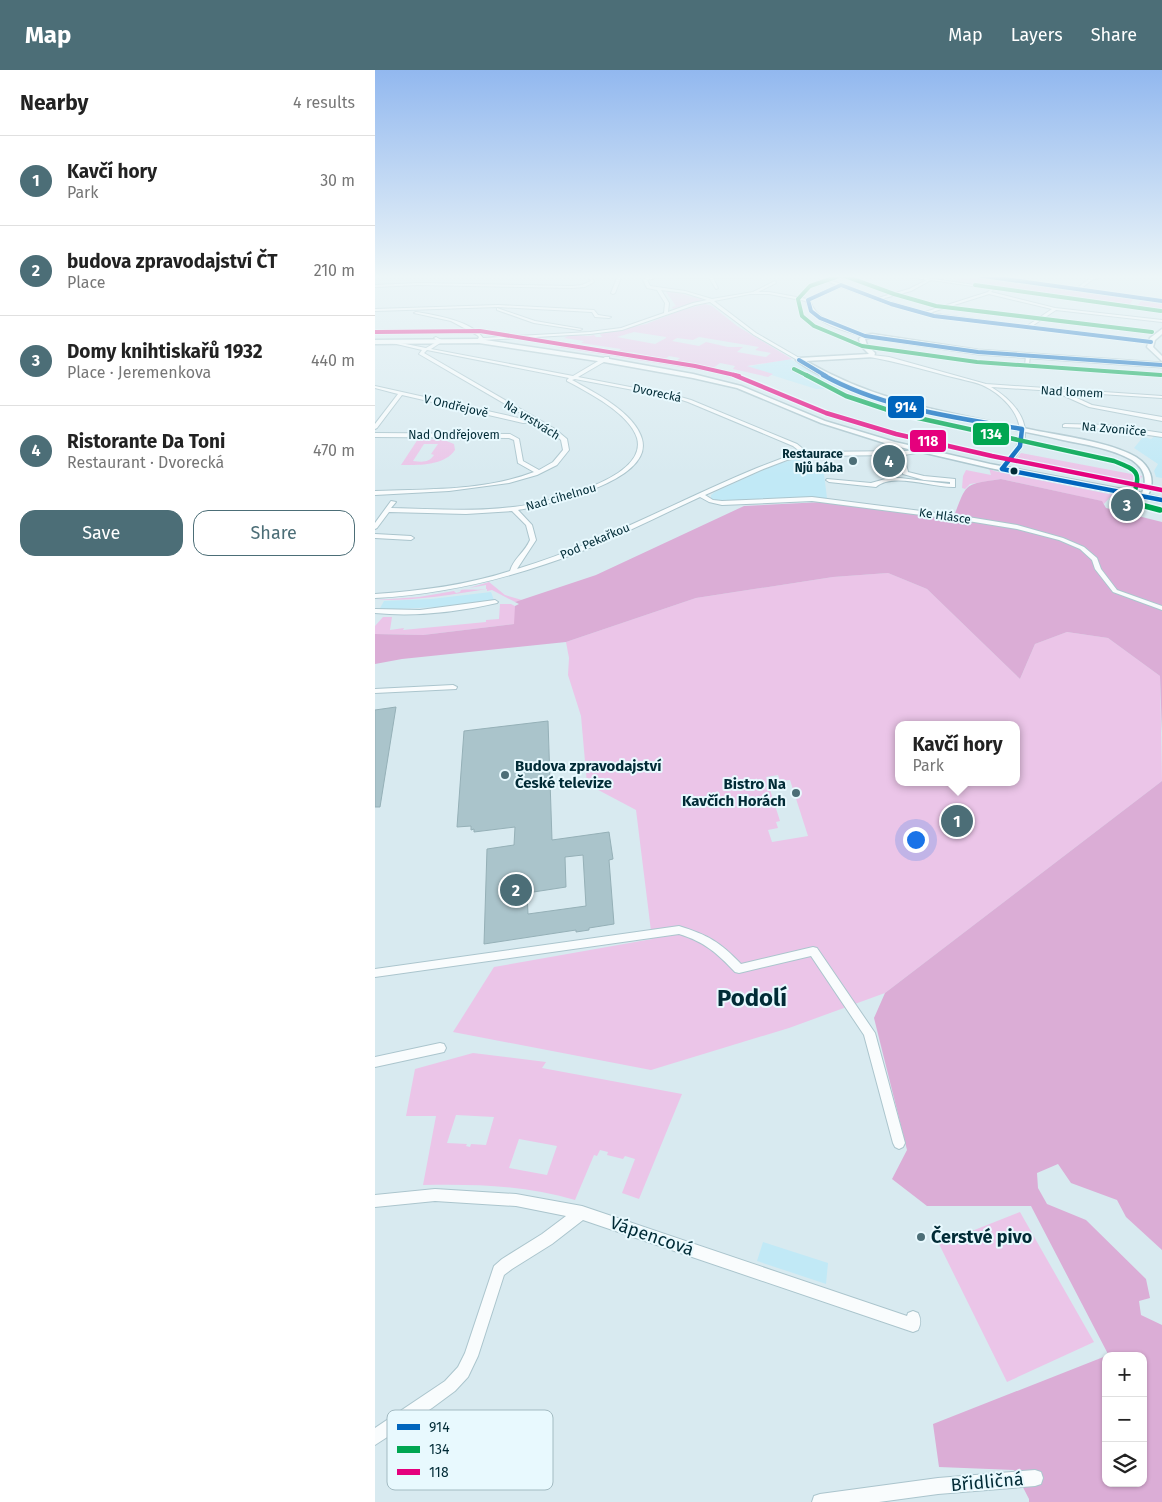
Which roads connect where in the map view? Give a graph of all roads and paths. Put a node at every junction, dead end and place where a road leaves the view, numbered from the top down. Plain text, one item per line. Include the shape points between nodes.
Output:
1 (388, 342) edge
2 (438, 342) edge
3 (490, 342) edge
4 (768, 342) edge
5 (863, 342) edge
6 (901, 342) edge
7 (1151, 342) edge
8 (427, 349) junction
9 (872, 356) junction
10 (1028, 356) junction
11 (1162, 359) edge
12 (603, 360) junction
13 (799, 360) junction
14 (1027, 365) dead end
15 (1162, 365) edge
16 (574, 376) junction
17 (983, 384) junction
18 (375, 388) edge
19 (1060, 391) junction
20 (401, 393) junction
21 (1162, 397) edge
22 (1162, 419) edge
23 (537, 421) junction
24 (1065, 426) dead end
25 (375, 427) edge
26 (1022, 429) junction
27 (375, 435) edge
28 (1162, 435) edge
29 (919, 449) junction
30 (806, 454) junction
31 (901, 454) junction
32 (1004, 467) junction
33 (539, 472) junction
34 (829, 480) dead end
35 (870, 485) junction
36 (894, 487) dead end
37 (375, 493) edge
38 (701, 495) junction
39 (1144, 495) junction
40 (1162, 496) edge
41 (1162, 500) edge
42 (393, 502) dead end
43 (515, 509) junction
44 (387, 510) junction
45 (375, 527) edge
46 (375, 536) edge
47 (411, 538) dead end
48 (513, 572) junction
49 (375, 596) edge
50 (495, 602) dead end
51 (1162, 608) edge
52 (375, 611) edge
53 (453, 687) dead end
54 (375, 691) edge
55 (375, 973) edge
56 (440, 1048) dead end
57 (375, 1062) edge
58 (899, 1143) dead end
59 (375, 1201) edge
60 (582, 1213) junction
61 (913, 1318) dead end
62 (416, 1410) edge
63 (387, 1429) edge
64 (375, 1437) edge
65 (1035, 1478) dead end
66 (820, 1502) edge

1 - 8 street, Dvorecká
2 - 8 street via 435,347
3 - 12 street
4 - 13 street
5 - 9 street
6 - 10 street
7 - 11 street via 1151,347
8 - 16 street, Dvorecká
8 - 23 street, Na vrstvách via 421,353
9 - 13 street
9 - 17 street
10 - 14 street
10 - 15 street
12 - 16 street
12 - 29 street via 694,375 739,387 823,422
13 - 26 street via 850,388 888,402
16 - 30 street, Dvorecká via 702,404 803,449
16 - 43 street, Nad cihelnou via 569,380 607,403 634,430 640,442 638,454 624,472 603,484
17 - 19 street, Nad lomem
17 - 26 street via 1010,403 1017,412
18 - 20 street, V Ondřejově
19 - 21 street, Nad lomem
19 - 22 street via 1096,407
20 - 23 street, V Ondřejově via 523,421
20 - 25 street
23 - 33 street, Na vrstvách via 562,438 566,448 559,462
24 - 28 street, Na Zvoničce via 1108,427
26 - 32 street via 1020,446
26 - 39 street via 1110,449 1134,459 1149,478
27 - 33 street, Nad Ondřejovem via 510,436 516,439 520,462
29 - 31 street
29 - 32 street
30 - 31 street
30 - 38 street, Pod Pekařkou via 773,463
31 - 35 street via 905,473 953,480 953,486 895,481 879,481
32 - 39 street
33 - 37 street, Na vrstvách via 496,484
34 - 35 street
35 - 36 street
38 - 48 street, Pod Pekařkou via 580,549
38 - 51 street, Ke Hlásce via 722,503 804,499 850,503 1017,527 1082,548 1095,559 1098,569 1115,591
39 - 40 street
39 - 41 street
42 - 44 street
43 - 44 street, Nad cihelnou via 457,512
43 - 48 street via 529,525 533,540 514,565
44 - 45 street
46 - 47 street
48 - 49 street, Pod Pekařkou via 439,591
50 - 52 street via 443,609
53 - 54 street
55 - 58 street via 679,930 711,942 739,970 813,951 869,1033
56 - 57 street
59 - 60 street, Vápencová via 444,1196 516,1200
60 - 61 street, Vápencová via 913,1325
60 - 62 street via 499,1271 463,1372 450,1386
63 - 64 street
65 - 66 street, Břidličná via 939,1486

